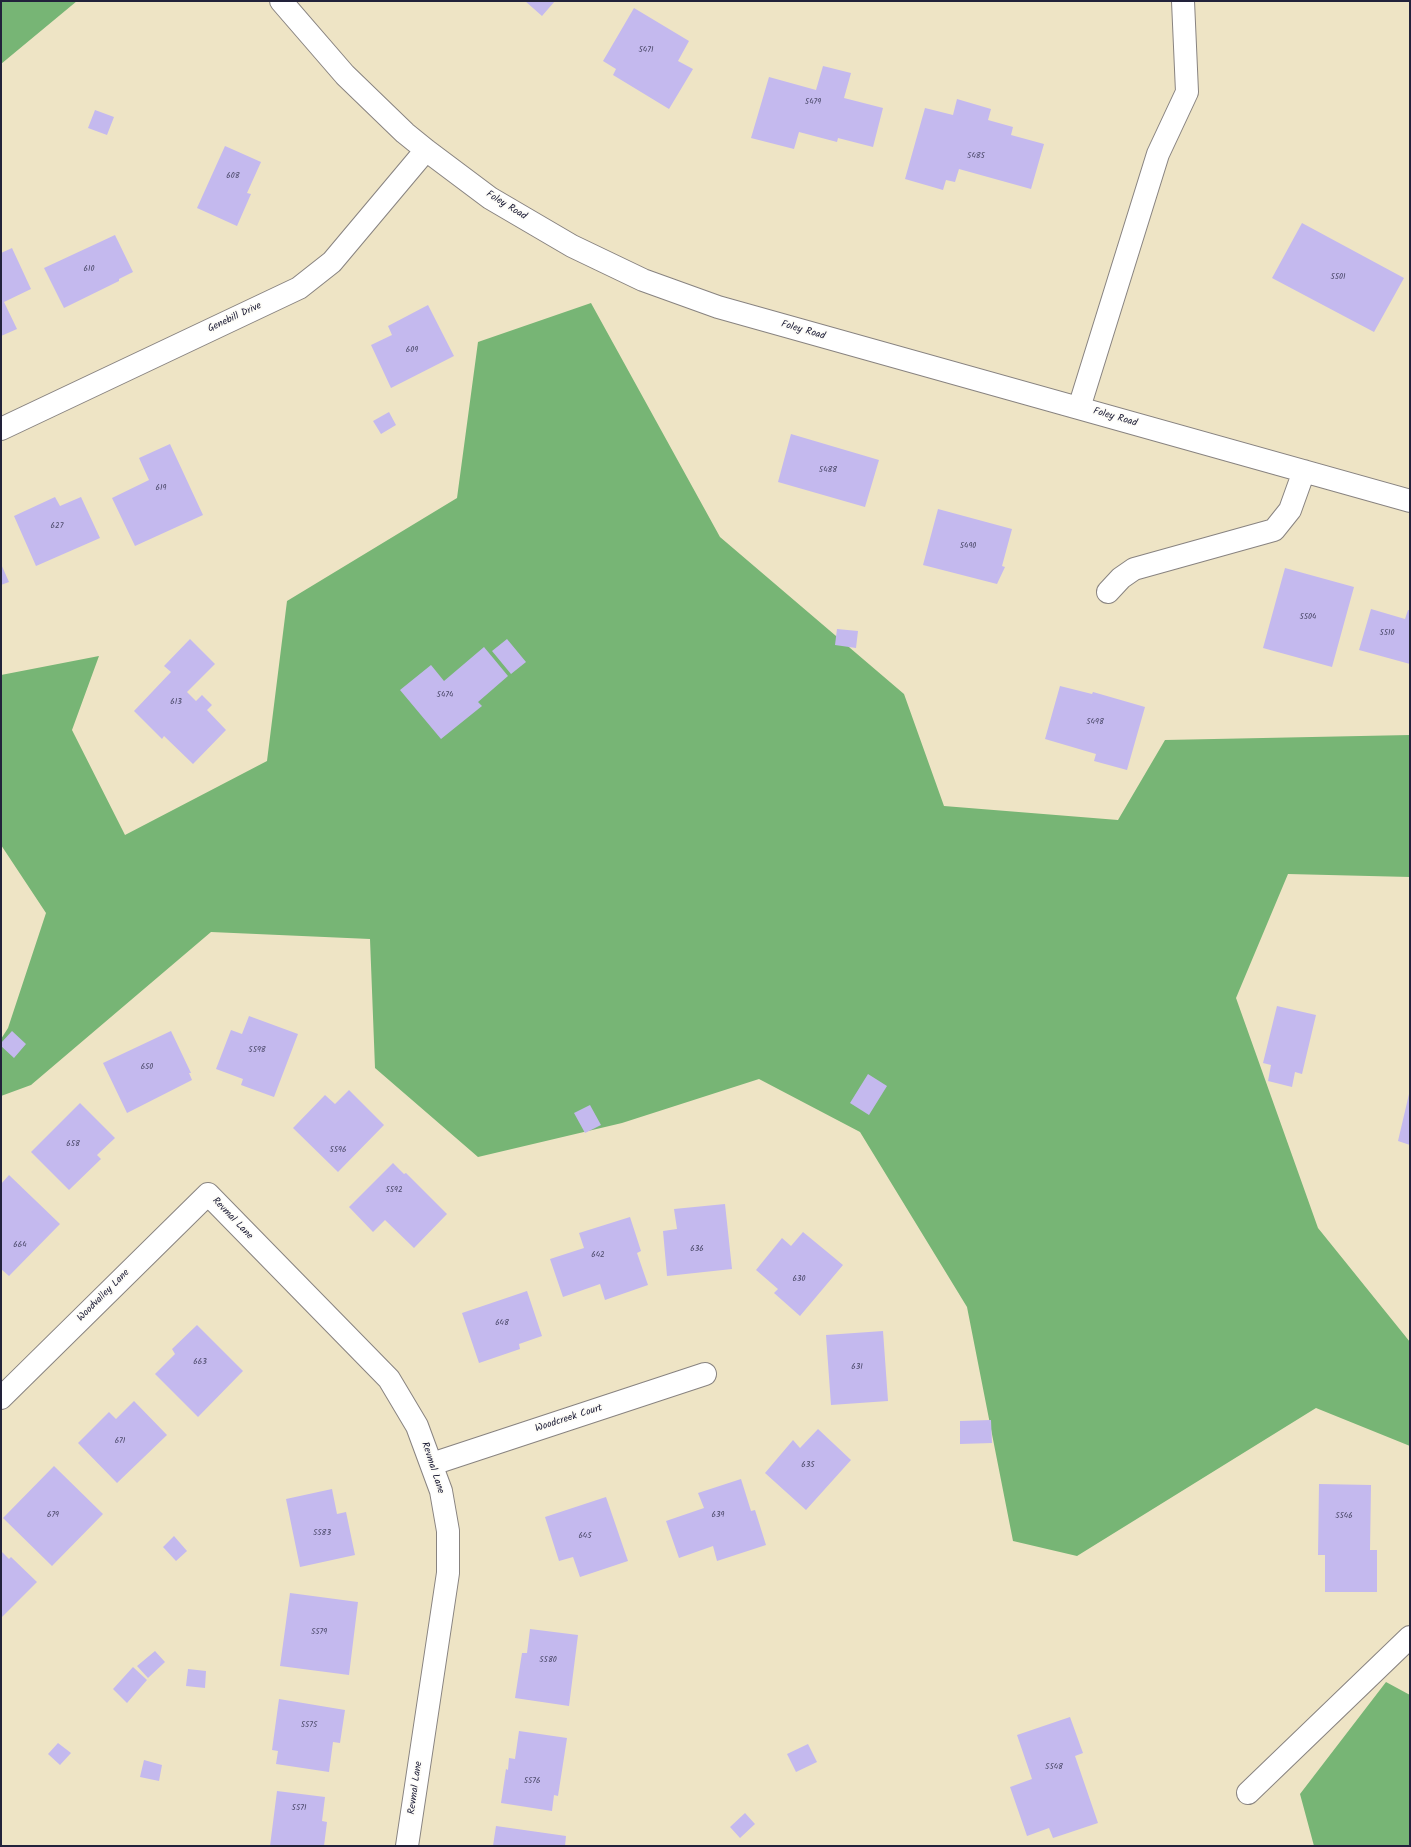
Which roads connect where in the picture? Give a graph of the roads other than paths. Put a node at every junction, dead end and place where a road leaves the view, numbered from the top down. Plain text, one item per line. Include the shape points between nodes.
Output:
1 (281, 1) edge
2 (1183, 1) edge
3 (426, 150) junction
4 (1079, 408) junction
5 (1, 429) edge
6 (1304, 471) junction
7 (1410, 501) edge
8 (1108, 592) dead end
9 (208, 1194) joint
10 (705, 1374) dead end
11 (1, 1398) edge
12 (432, 1464) junction
13 (1410, 1637) edge
14 (1248, 1792) dead end
15 (408, 1846) edge

1 - 3 street, Foley Road via 345,75
2 - 4 street via 1187,92 1158,154
3 - 4 street, Foley Road via 497,202 572,246 644,280 718,307
3 - 5 street, Genebill Drive via 332,262 299,288
4 - 6 street, Foley Road
6 - 7 street, Foley Road
6 - 8 street via 1290,510 1274,530 1134,569
9 - 11 street, Woodvalley Lane
9 - 12 street, Revmal Lane via 389,1379 417,1426
10 - 12 street, Woodcreek Court
12 - 15 street, Revmal Lane via 441,1491 448,1532 448,1573
13 - 14 street

